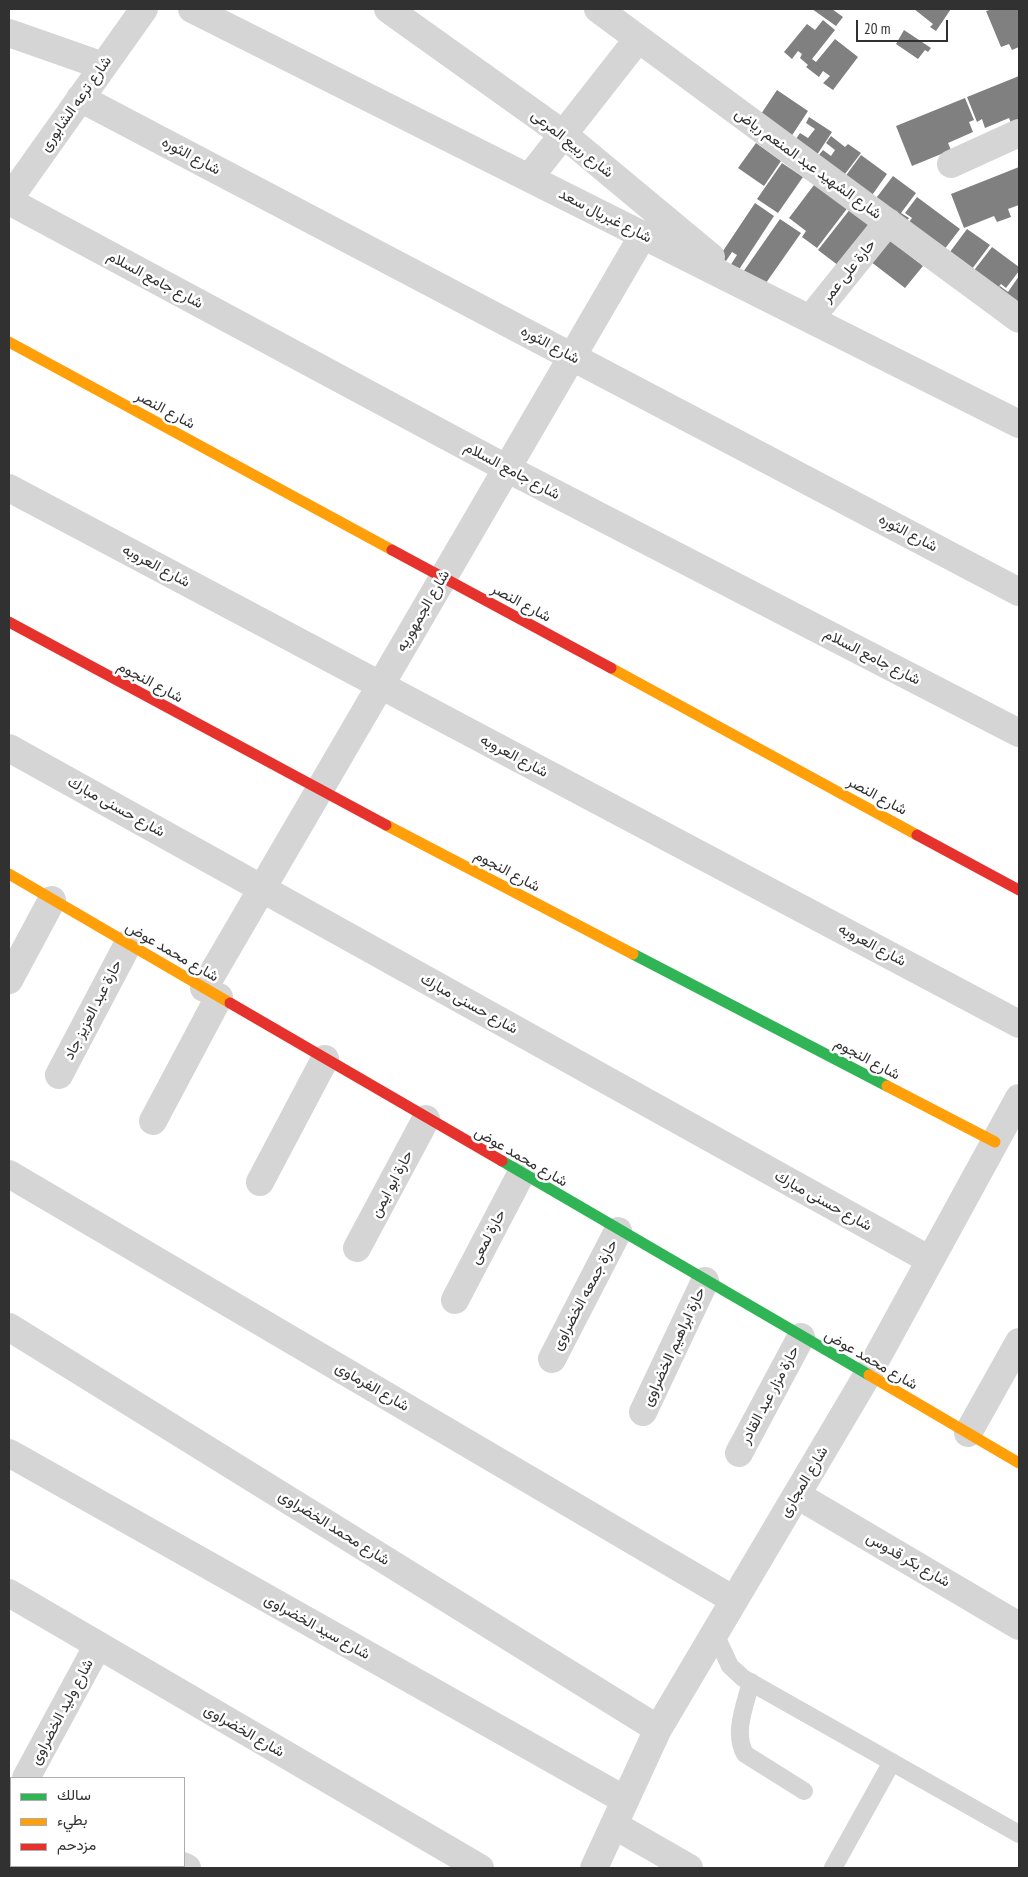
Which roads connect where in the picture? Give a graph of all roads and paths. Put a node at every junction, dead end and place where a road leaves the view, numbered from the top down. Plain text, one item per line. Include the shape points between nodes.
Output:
1 (144, 9) edge
2 (192, 9) edge
3 (388, 9) edge
4 (598, 9) edge
5 (9, 33) edge
6 (638, 39) junction
7 (103, 66) junction
8 (80, 98) junction
9 (1019, 133) edge
10 (563, 134) junction
11 (951, 164) dead end
12 (529, 178) junction
13 (11, 193) edge
14 (888, 222) junction
15 (643, 235) junction
16 (749, 288) junction
17 (810, 319) junction
18 (1019, 319) edge
19 (9, 342) edge
20 (571, 356) junction
21 (1019, 424) edge
22 (506, 468) junction
23 (9, 488) edge
24 (443, 577) junction
25 (1019, 592) edge
26 (9, 622) edge
27 (380, 685) junction
28 (1019, 732) edge
29 (9, 748) edge
30 (319, 790) junction
31 (9, 874) edge
32 (262, 888) junction
33 (1019, 890) edge
34 (52, 900) junction
35 (128, 944) junction
36 (9, 980) edge
37 (211, 993) junction
38 (1019, 1024) edge
39 (325, 1059) junction
40 (59, 1076) dead end
41 (1019, 1098) edge
42 (426, 1119) junction
43 (153, 1121) dead end
44 (995, 1142) junction
45 (9, 1174) edge
46 (521, 1174) junction
47 (260, 1182) dead end
48 (618, 1231) junction
49 (357, 1248) dead end
50 (930, 1260) junction
51 (705, 1282) junction
52 (455, 1300) dead end
53 (9, 1327) edge
54 (801, 1337) junction
55 (1019, 1342) edge
56 (552, 1358) dead end
57 (868, 1374) junction
58 (643, 1412) dead end
59 (968, 1433) junction
60 (739, 1452) dead end
61 (9, 1453) edge
62 (1019, 1463) edge
63 (797, 1495) junction
64 (9, 1593) edge
65 (734, 1600) junction
66 (1019, 1626) edge
67 (715, 1634) junction
68 (98, 1645) junction
69 (751, 1682) junction
70 (658, 1730) junction
71 (892, 1762) junction
72 (24, 1773) edge
73 (804, 1791) dead end
74 (626, 1800) junction
75 (614, 1825) junction
76 (1019, 1834) edge
77 (480, 1868) edge
78 (594, 1868) edge
79 (689, 1868) edge
80 (833, 1868) edge

1 - 7 street, شارع ترعه الشابورى
2 - 12 street, شارع غبريال سعد
3 - 10 street, شارع ربيع المرعى
4 - 6 street, شارع الشهيد عبد المنعم رياض
5 - 7 street
6 - 10 street
6 - 14 street, شارع الشهيد عبد المنعم رياض
7 - 8 street, شارع ترعه الشابورى
8 - 13 street, شارع ترعه الشابورى
8 - 20 street, شارع الثوره
9 - 11 street
10 - 12 street
10 - 16 street, شارع ربيع المرعى
12 - 15 street, شارع غبريال سعد
13 - 22 street, شارع جامع السلام
14 - 17 street, حارة على عمر
14 - 18 street, شارع الشهيد عبد المنعم رياض
15 - 16 street, شارع غبريال سعد
15 - 20 street, شارع الجمهوريه
16 - 17 street, شارع غبريال سعد
17 - 21 street, شارع غبريال سعد
19 - 24 street, شارع النصر
20 - 22 street, شارع الجمهوريه
20 - 25 street, شارع الثوره
22 - 24 street, شارع الجمهوريه
22 - 28 street, شارع جامع السلام
23 - 27 street, شارع العروبه
24 - 27 street, شارع الجمهوريه
24 - 33 street, شارع النصر
26 - 30 street, شارع النجوم
27 - 30 street, شارع الجمهوريه
27 - 38 street, شارع العروبه
29 - 32 street, شارع حسنى مبارك
30 - 32 street, شارع الجمهوريه
30 - 44 street, شارع النجوم
31 - 34 street, شارع محمد عوض
32 - 37 street, شارع الجمهوريه
32 - 50 street, شارع حسنى مبارك
34 - 35 street, شارع محمد عوض
34 - 36 street
35 - 37 street, شارع محمد عوض
35 - 40 street, حارة عبد العزيز جاد
37 - 39 street, شارع محمد عوض
37 - 43 street, شارع الجمهوريه
39 - 42 street, شارع محمد عوض
39 - 47 street
41 - 44 street, شارع المجارى
42 - 46 street, شارع محمد عوض
42 - 49 street, حارة ابو ايمن
44 - 50 street, شارع المجارى
45 - 65 street, شارع الفرماوى
46 - 48 street, شارع محمد عوض
46 - 52 street, حارة لمعى
48 - 51 street, شارع محمد عوض
48 - 56 street, حارة جمعه الخضراوى
50 - 57 street, شارع المجارى
51 - 54 street, شارع محمد عوض
51 - 58 street, حارة ابراهيم الخضراوى
53 - 70 street, شارع محمد الخضراوى
54 - 57 street, شارع محمد عوض
54 - 60 street, حارة مزار عبد القادر
55 - 59 street
57 - 59 street, شارع محمد عوض
57 - 63 street, شارع المجارى
59 - 62 street, شارع محمد عوض
61 - 74 street, شارع سيد الخضراوى
63 - 65 street, شارع المجارى
63 - 66 street, شارع بكر قدوس
64 - 68 street, شارع الخضراوى
65 - 67 street, شارع المجارى
67 - 69 lane via 730,1666
67 - 70 street, شارع المجارى
68 - 72 street, شارع وليد الخضراوى
68 - 77 street, شارع الخضراوى
69 - 71 lane
69 - 73 lane via 739,1730 741,1747 745,1754
70 - 74 street, شارع المجارى
71 - 76 lane
71 - 80 lane
74 - 75 street, شارع المجارى
75 - 78 street, شارع المجارى
75 - 79 street

